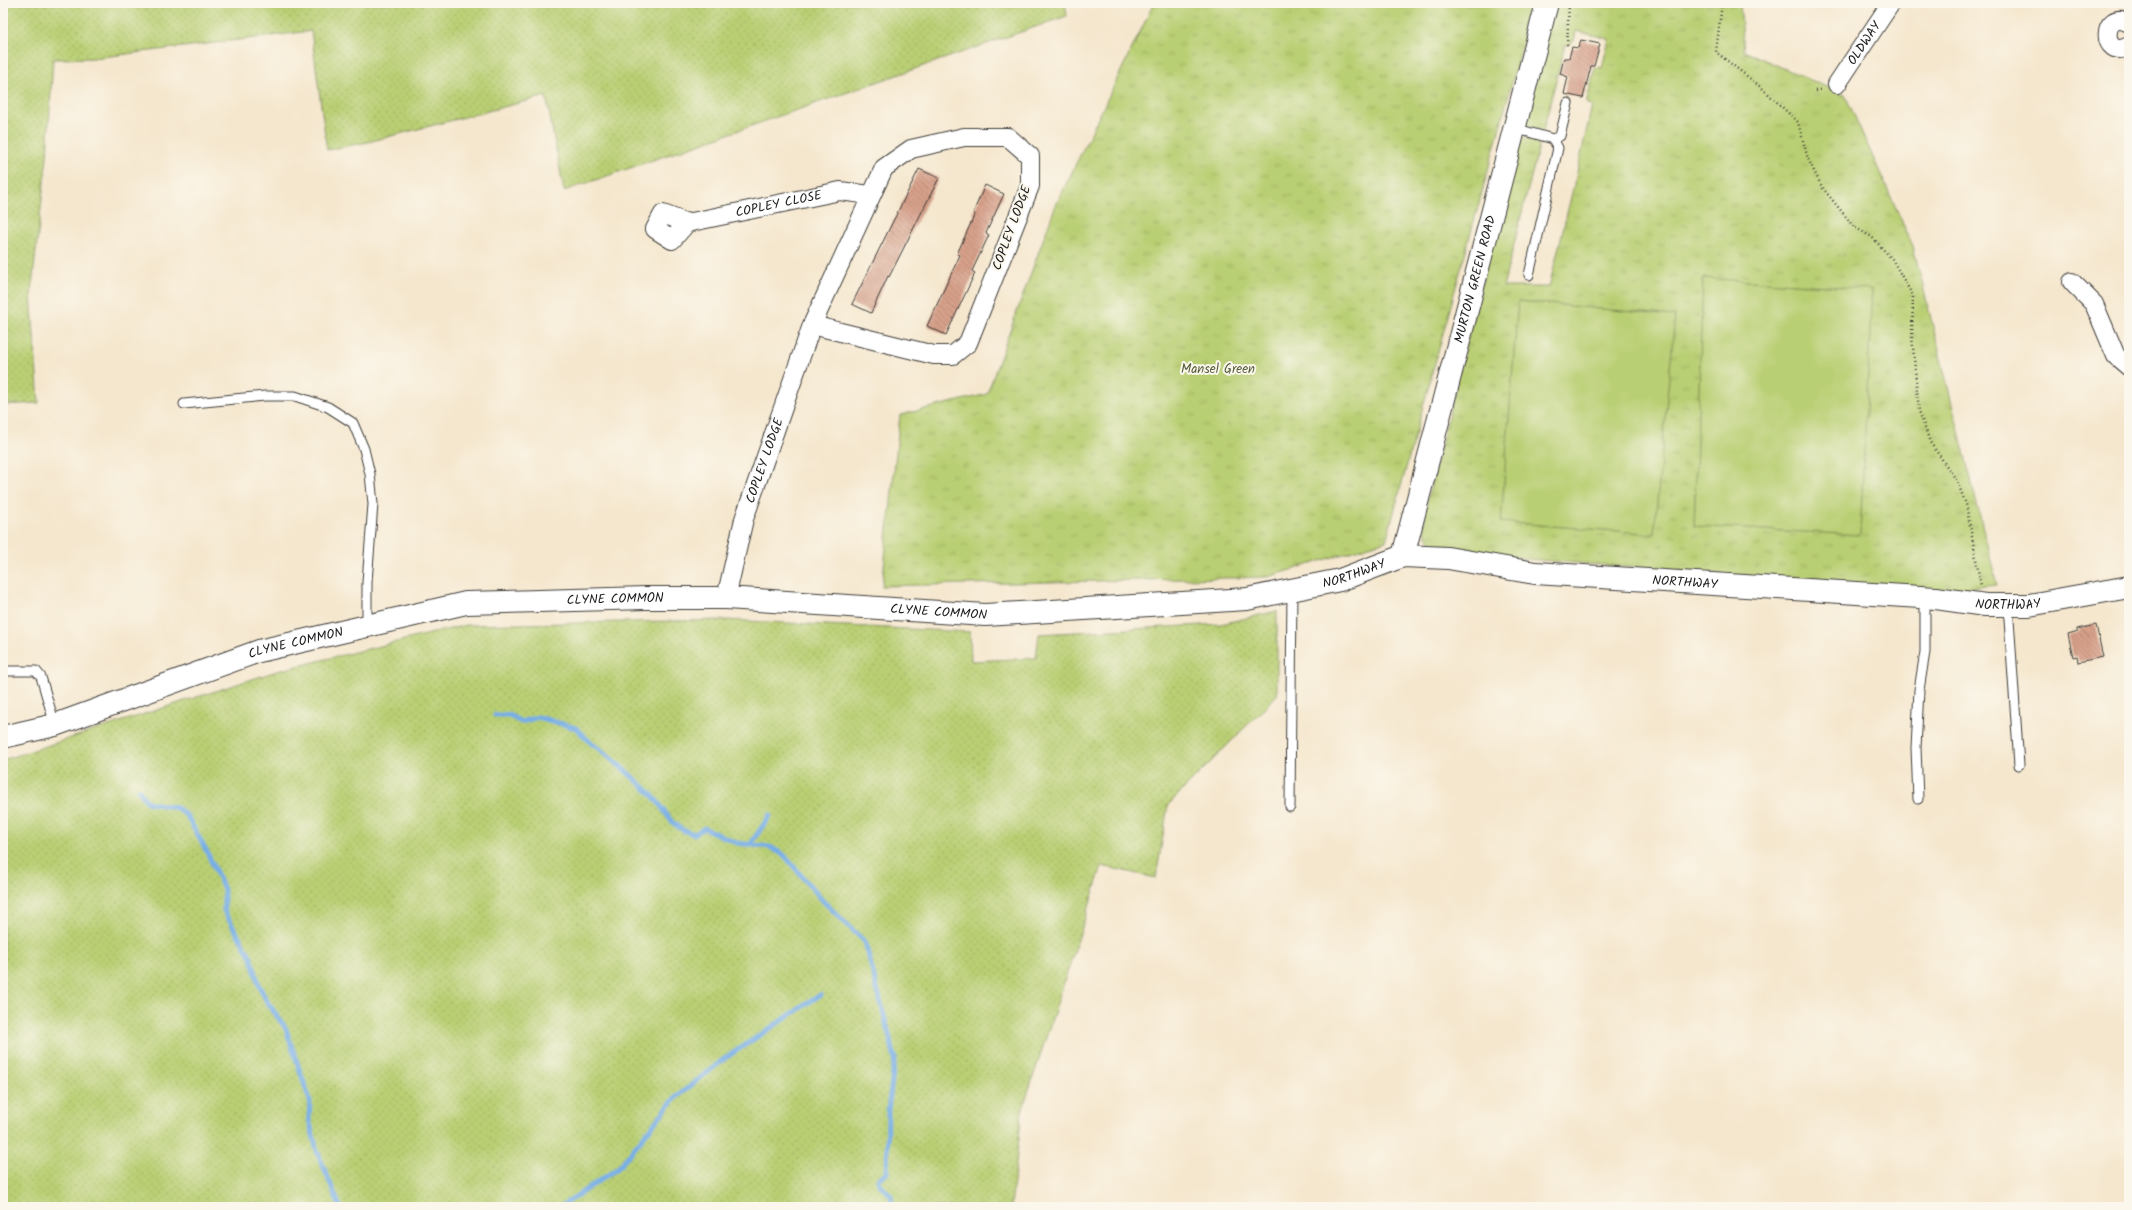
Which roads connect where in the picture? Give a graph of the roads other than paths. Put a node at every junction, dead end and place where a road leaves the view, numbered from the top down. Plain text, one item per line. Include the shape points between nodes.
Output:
1 (1546, 3) edge
2 (1891, 3) edge
3 (2129, 23) edge
4 (2129, 46) edge
5 (1838, 84) dead end
6 (1568, 103) dead end
7 (1514, 128) junction
8 (1553, 139) junction
9 (870, 195) junction
10 (687, 222) dead end
11 (1529, 275) dead end
12 (2072, 282) dead end
13 (812, 325) junction
14 (2129, 367) edge
15 (184, 404) dead end
16 (1403, 556) junction
17 (2129, 587) edge
18 (1292, 590) junction
19 (1925, 597) junction
20 (726, 598) junction
21 (1247, 599) joint
22 (2008, 605) junction
23 (367, 626) junction
24 (3, 671) edge
25 (55, 725) junction
26 (3, 737) edge
27 (2019, 765) dead end
28 (1918, 799) dead end
29 (1290, 807) dead end

1 - 7 main road, MURTON GREEN ROAD
2 - 5 street, OLDWAY
3 - 4 street via 2121,20 2113,23 2107,30 2107,35 2109,42 2117,48 2124,49
6 - 8 lane via 1560,136
7 - 8 lane
7 - 16 main road, MURTON GREEN ROAD
8 - 11 lane via 1558,148
9 - 10 street, COPLEY CLOSE via 840,191
9 - 13 street, COPLEY LODGE
9 - 13 street, COPLEY LODGE via 884,168 911,148 964,137 1008,137 1030,156 1030,186 968,343 953,355 934,355
12 - 14 street via 2094,304 2116,356
13 - 20 street, COPLEY LODGE via 744,520
15 - 23 lane via 266,396 295,396 328,407 353,424 364,449 373,504 367,582
16 - 18 main road, NORTHWAY via 1340,580
16 - 19 main road, NORTHWAY via 1448,558 1535,573
17 - 22 main road, NORTHWAY via 2029,605
18 - 21 main road, NORTHWAY
18 - 29 lane
19 - 22 main road, NORTHWAY via 1985,605
19 - 28 lane via 1925,652 1919,690 1916,748
20 - 21 main road, CLYNE COMMON via 985,615
20 - 23 main road, CLYNE COMMON via 466,603
22 - 27 lane
23 - 25 main road, CLYNE COMMON via 258,651
24 - 25 lane via 36,672 42,677
25 - 26 main road, CLYNE COMMON

